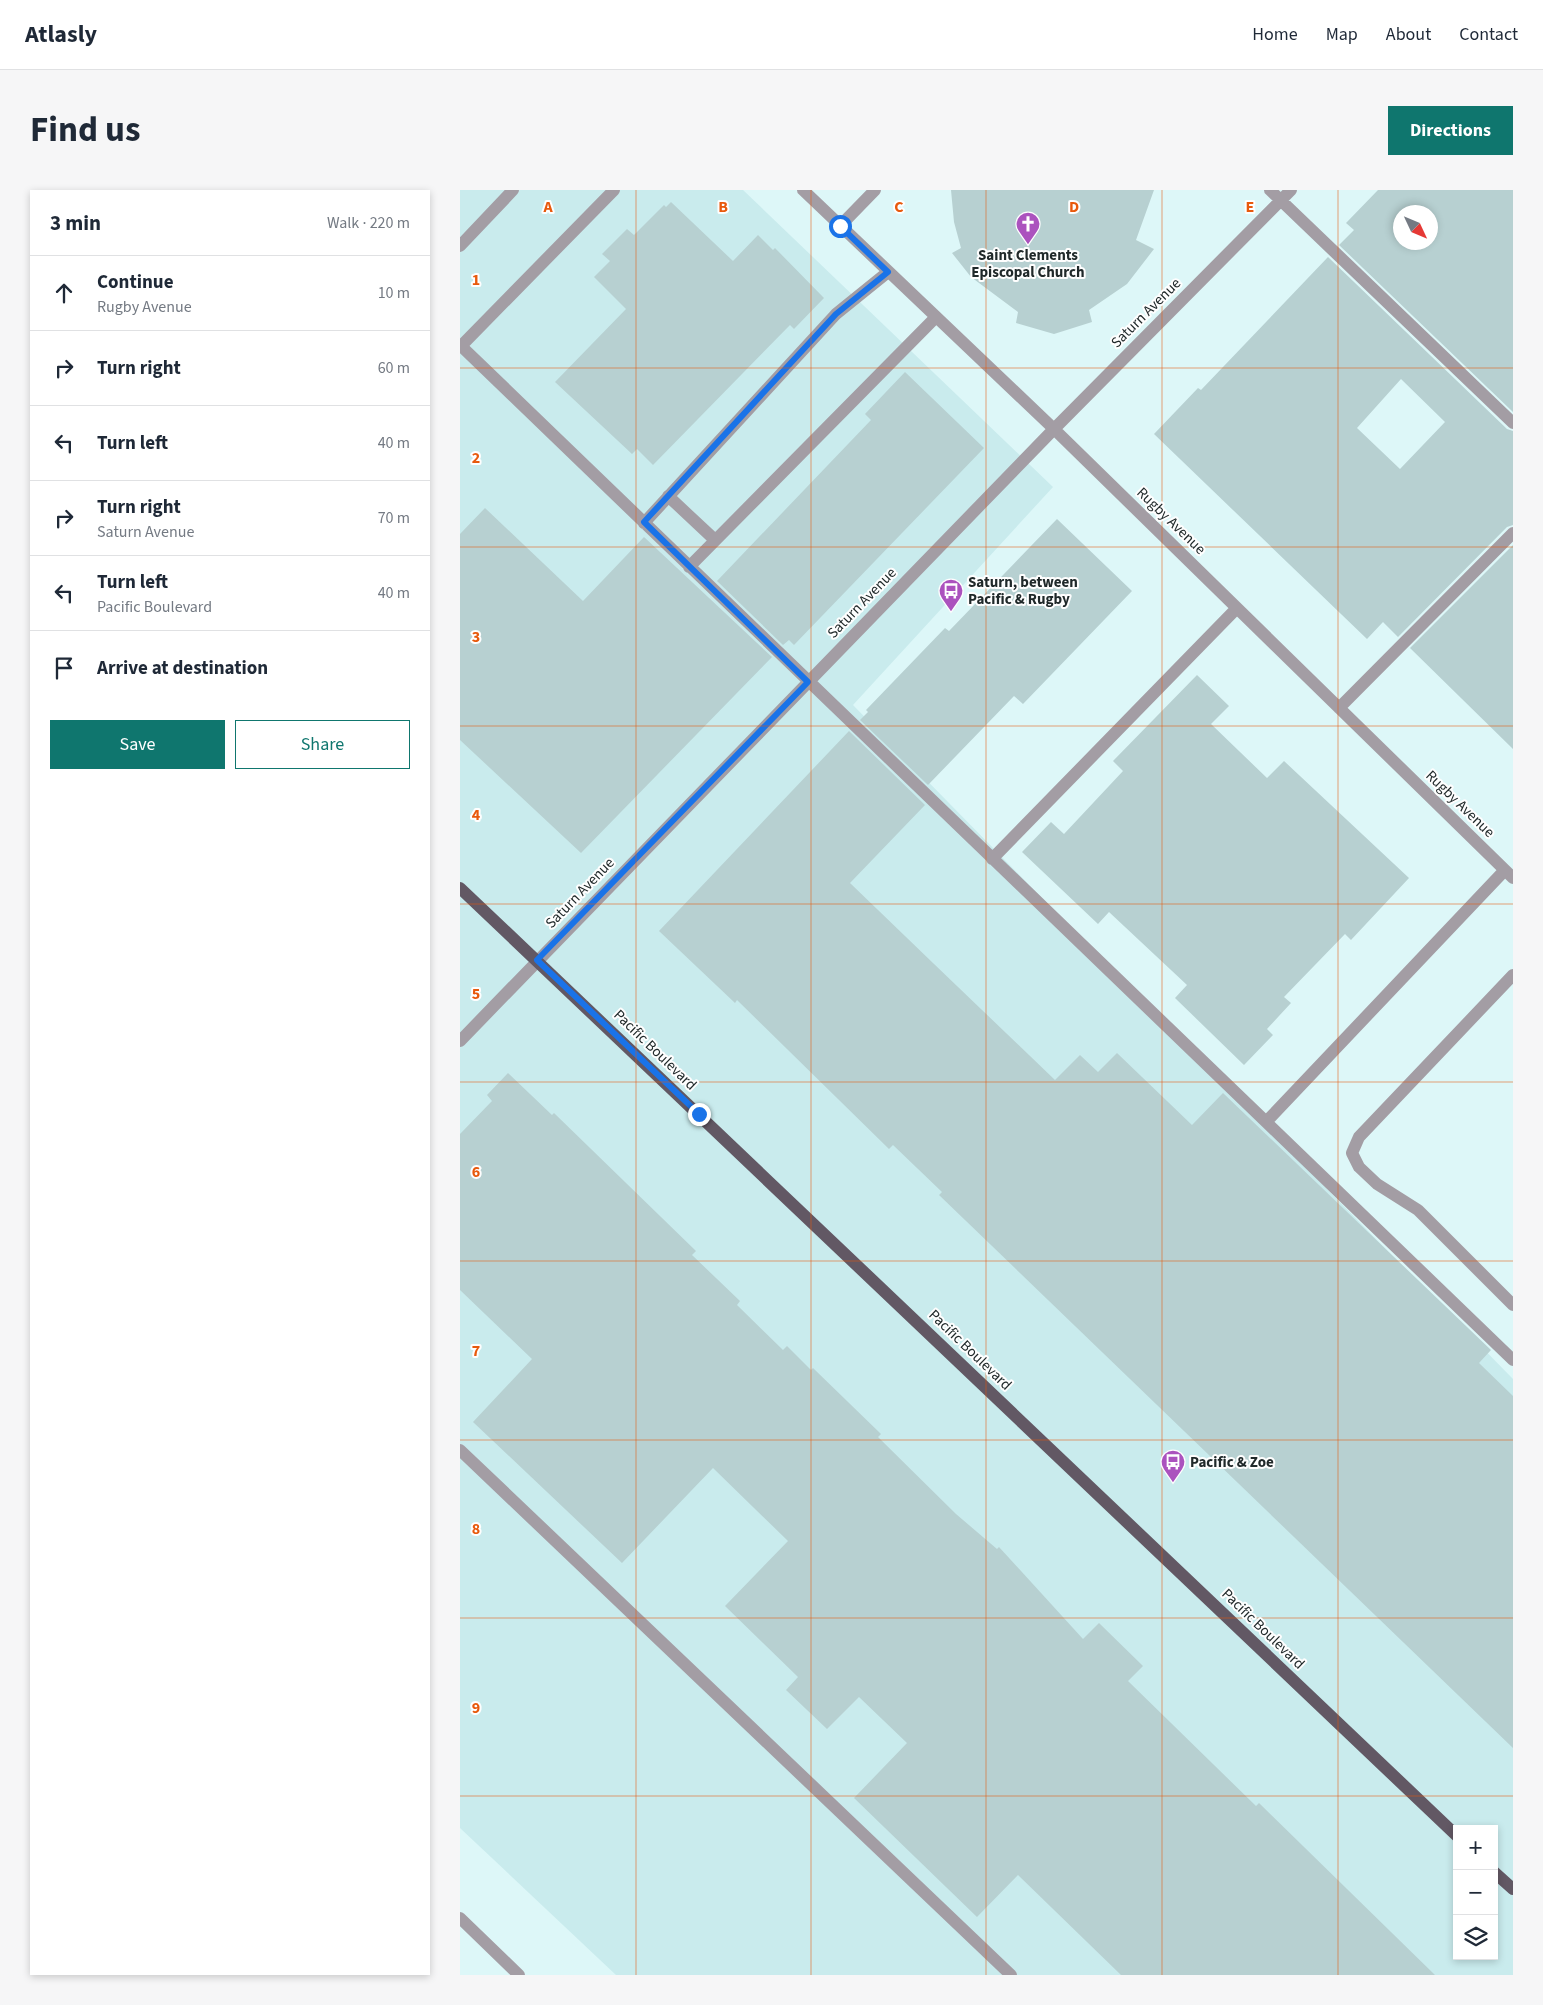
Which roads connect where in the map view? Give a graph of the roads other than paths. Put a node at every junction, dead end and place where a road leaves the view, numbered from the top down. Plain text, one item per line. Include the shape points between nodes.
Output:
1 (513, 190) edge
2 (614, 190) edge
3 (802, 190) edge
4 (875, 190) edge
5 (1270, 190) edge
6 (1291, 190) edge
7 (1281, 200) junction
8 (840, 226) junction
9 (460, 246) edge
10 (888, 272) junction
11 (936, 317) junction
12 (460, 346) edge
13 (1513, 423) edge
14 (1054, 429) junction
15 (668, 496) junction
16 (644, 522) junction
17 (1513, 533) edge
18 (715, 540) junction
19 (689, 566) junction
20 (1237, 608) junction
21 (808, 682) junction
22 (1339, 708) junction
23 (992, 859) junction
24 (1509, 874) edge
25 (460, 888) edge
26 (537, 960) junction
27 (1513, 975) edge
28 (460, 1041) edge
29 (1266, 1122) junction
30 (1513, 1305) edge
31 (1513, 1360) edge
32 (460, 1450) edge
33 (1453, 1832) edge
34 (1498, 1876) edge
35 (1513, 1890) edge
36 (460, 1918) edge
37 (519, 1975) edge
38 (1011, 1975) edge

1 - 9 street
2 - 12 street
3 - 8 street, Rugby Avenue
4 - 8 street
5 - 7 street
6 - 7 street, Saturn Avenue
7 - 13 street
7 - 14 street, Saturn Avenue
8 - 10 street, Rugby Avenue
10 - 11 street, Rugby Avenue
10 - 15 street via 836,314
11 - 14 street, Rugby Avenue
11 - 18 street
12 - 16 street
14 - 20 street, Rugby Avenue
14 - 21 street, Saturn Avenue
15 - 16 street
15 - 18 street
16 - 19 street
17 - 22 street
18 - 19 street
19 - 21 street
20 - 22 street, Rugby Avenue
20 - 23 street
21 - 23 street
21 - 26 street, Saturn Avenue
22 - 24 street, Rugby Avenue
23 - 29 street
24 - 29 street
25 - 26 main road, Pacific Boulevard
26 - 28 street, Saturn Avenue
26 - 33 main road, Pacific Boulevard
27 - 30 street via 1359,1137 1352,1153 1358,1167 1377,1184 1418,1210
29 - 31 street
32 - 38 street
34 - 35 main road
36 - 37 street

